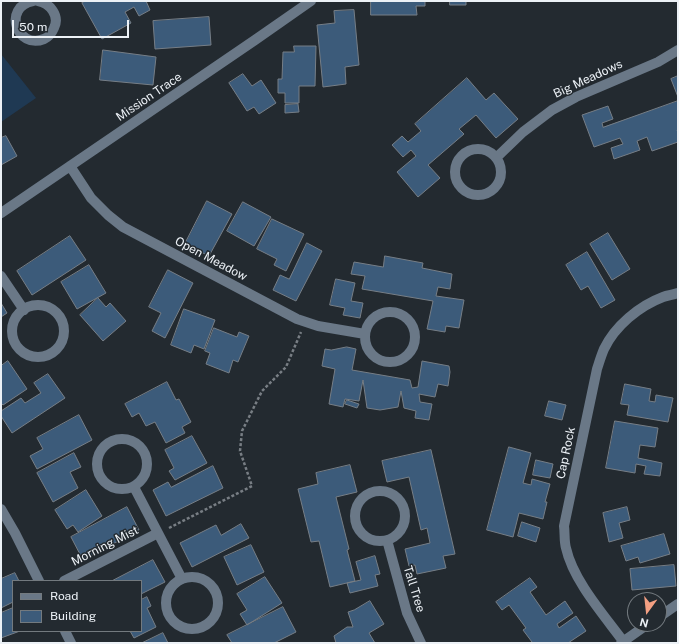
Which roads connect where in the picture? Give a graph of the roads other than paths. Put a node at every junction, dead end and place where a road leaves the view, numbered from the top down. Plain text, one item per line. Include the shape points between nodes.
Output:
1 (33, 1) edge
2 (311, 1) edge
3 (43, 2) edge
4 (678, 50) edge
5 (497, 157) junction
6 (70, 166) junction
7 (1, 213) edge
8 (1, 276) edge
9 (678, 293) edge
10 (24, 310) junction
11 (365, 334) junction
12 (134, 487) junction
13 (1, 509) edge
14 (158, 534) junction
15 (387, 540) junction
16 (182, 579) junction
17 (39, 580) edge
18 (66, 580) edge
19 (678, 604) edge
20 (667, 612) edge
21 (66, 632) edge
22 (636, 632) edge
23 (622, 642) edge
24 (71, 643) edge
25 (421, 643) edge

1 - 3 street via 21,8 16,22 22,36 32,41 47,38 56,25 53,10
2 - 6 street, Mission Trace
4 - 5 street, Big Meadows via 658,62 552,110 523,132
5 - 5 street via 481,148 469,150 456,164 455,176 460,186 470,194 476,195 493,190 502,174
6 - 7 street, Mission Trace
6 - 11 street, Open Meadow via 91,198 123,227 297,319 318,326
8 - 10 street
9 - 23 street, Cap Rock via 663,297 634,314 618,329 605,348 597,369 564,526 565,547 571,566
10 - 10 street via 13,325 13,339 16,345 32,356 46,356 52,353 61,344 63,337 64,330 60,318 44,306
11 - 11 street via 366,346 370,352 374,357 386,362 404,357 409,353 414,341 410,322 393,312 375,317 366,327
12 - 12 street via 144,478 146,472 148,465 145,452 136,442 116,439 100,450 96,463 97,470 108,486 121,490
12 - 14 street, Morning Mist
13 - 17 street
14 - 16 street, Morning Mist
14 - 18 street, Morning Mist
15 - 15 street via 402,529 404,510 397,498 392,495 380,491 373,492 358,504 356,523 358,529 368,538 374,541
15 - 25 street, Tall Tree via 407,613
16 - 16 street via 168,594 169,614 183,627 197,628 209,623 214,618 218,606 216,592 202,579
19 - 20 street
21 - 24 street
22 - 23 street

